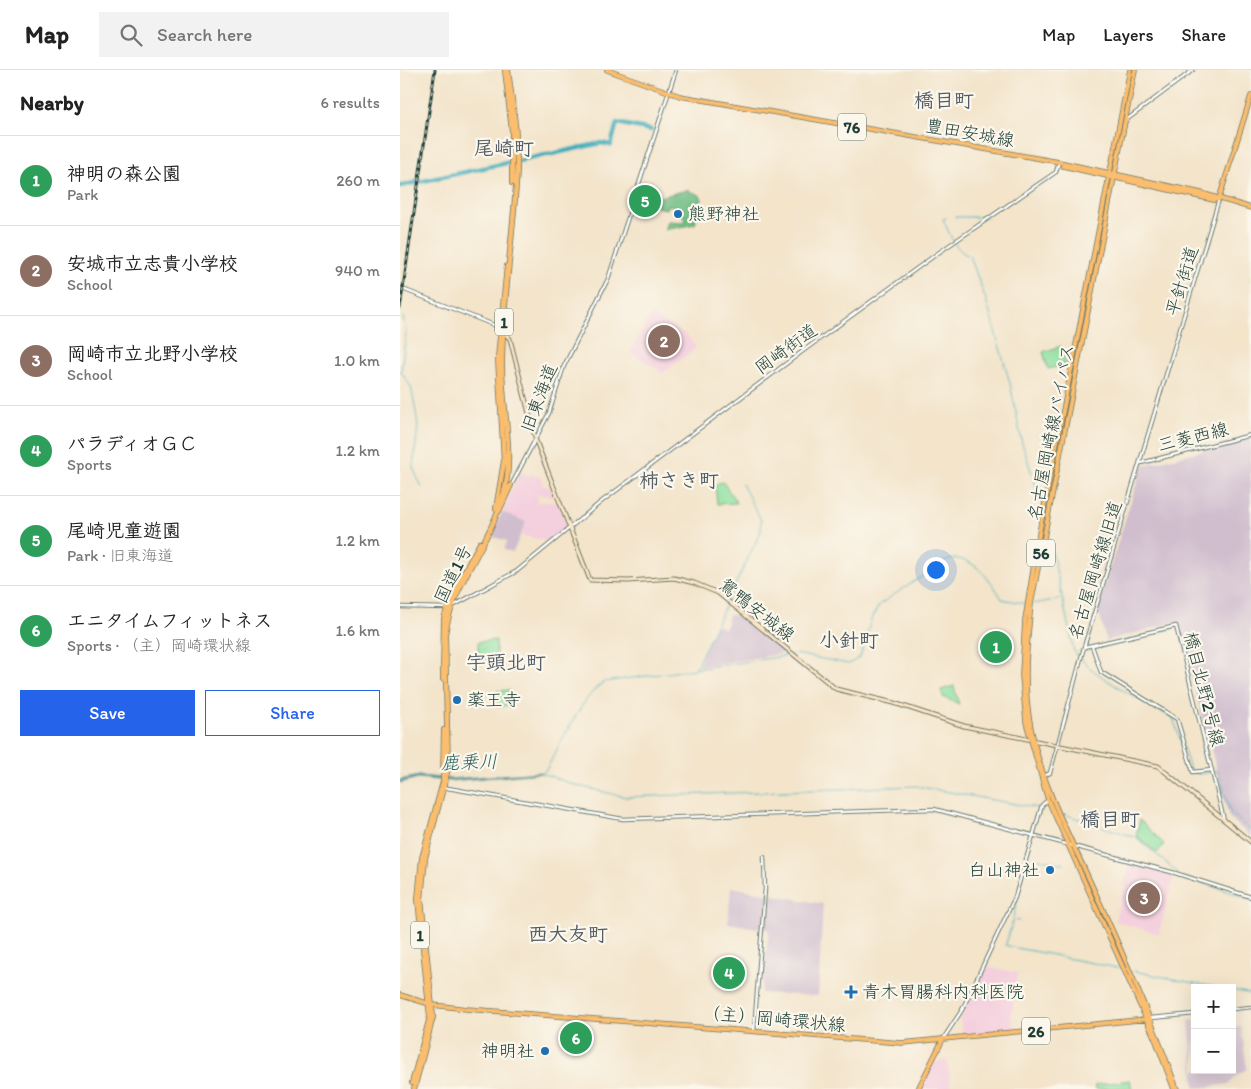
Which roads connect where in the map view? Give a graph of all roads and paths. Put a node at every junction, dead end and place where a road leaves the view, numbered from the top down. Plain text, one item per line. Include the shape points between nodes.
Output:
1 (507, 70) edge
2 (607, 70) edge
3 (676, 70) edge
4 (1130, 70) edge
5 (1135, 70) edge
6 (1193, 70) edge
7 (670, 92) junction
8 (1251, 96) edge
9 (1125, 121) junction
10 (1073, 159) dead end
11 (1058, 163) junction
12 (1072, 165) junction
13 (1112, 175) junction
14 (1219, 199) junction
15 (1251, 208) edge
16 (400, 288) edge
17 (502, 329) junction
18 (1168, 369) joint
19 (1251, 435) edge
20 (536, 441) junction
21 (1140, 464) junction
22 (503, 485) junction
23 (512, 485) junction
24 (1050, 492) junction
25 (498, 512) junction
26 (570, 529) junction
27 (400, 607) edge
28 (449, 608) junction
29 (1092, 646) junction
30 (1084, 647) junction
31 (1031, 740) junction
32 (1058, 744) junction
33 (1212, 770) junction
34 (1044, 776) junction
35 (444, 782) junction
36 (1048, 800) junction
37 (1224, 820) junction
38 (1034, 835) junction
39 (1251, 842) edge
40 (1070, 845) junction
41 (764, 857) dead end
42 (1251, 897) edge
43 (400, 995) edge
44 (431, 1004) junction
45 (1251, 1007) edge
46 (1236, 1009) edge
47 (1191, 1014) edge
48 (1148, 1019) junction
49 (754, 1031) junction
50 (942, 1041) junction
51 (412, 1089) edge
52 (918, 1089) edge
53 (1175, 1089) edge

1 - 17 highway, 国道1号 / 1 via 513,164
2 - 7 main road, 豊田安城線 / 76
3 - 7 street
4 - 13 main road, 名古屋岡崎線バイパス / 56
5 - 9 main road, 名古屋岡崎線バイパス / 56
6 - 9 street
7 - 11 main road, 豊田安城線 / 76
7 - 20 street, 旧東海道 via 620,247 594,311 564,366
8 - 14 main road
9 - 13 main road, 名古屋岡崎線バイパス / 56
10 - 12 street
11 - 12 main road, 豊田安城線 / 76
11 - 13 main road, 豊田安城線 / 76
11 - 26 street, 岡崎街道 via 1056,172 807,348 601,502
12 - 13 main road, 豊田安城線 / 76
13 - 14 main road
13 - 24 main road, 名古屋岡崎線バイパス / 56
14 - 15 main road
14 - 18 street, 平針街道
16 - 17 street
17 - 20 main road, 鴛鴨安城線 via 510,339
17 - 22 highway, 国道1号 / 1 via 507,452
18 - 21 street, 名古屋岡崎線旧道
19 - 21 street, 三菱西線
20 - 23 street, 旧東海道
20 - 26 main road, 鴛鴨安城線
21 - 30 street, 名古屋岡崎線旧道
22 - 23 street
22 - 25 highway, 国道1号 / 1
22 - 28 highway, 国道1号 / 1 via 495,512
23 - 25 highway
24 - 31 main road, 名古屋岡崎線バイパス / 56 via 1052,498 1026,655
24 - 31 main road, 名古屋岡崎線バイパス / 56 via 1027,603 1022,645 1023,696
25 - 28 highway, 国道1号 / 1
26 - 28 street, 岡崎街道 via 499,583
26 - 31 main road, 鴛鴨安城線 via 590,580 674,578 708,588 726,599 836,689 894,703 964,726
27 - 28 street
28 - 35 highway, 国道1号 / 1 via 445,634
29 - 30 street, 橋目北野2号線
29 - 33 street via 1101,672 1177,719 1193,772
29 - 33 street, 橋目北野2号線 via 1176,626
30 - 32 street, 名古屋岡崎線旧道
31 - 32 main road, 鴛鴨安城線
31 - 34 main road, 名古屋岡崎線バイパス / 56
31 - 36 main road, 名古屋岡崎線バイパス / 56
32 - 34 street, 名古屋岡崎線旧道 via 1050,773
32 - 37 main road, 鴛鴨安城線 via 1158,766
33 - 37 street, 橋目北野2号線
34 - 40 main road, 名古屋岡崎線バイパス / 56
35 - 38 street via 622,819 934,809
35 - 44 highway, 国道1号 / 1 via 425,858 421,899
36 - 38 street via 1042,805
36 - 40 main road, 名古屋岡崎線バイパス / 56
37 - 39 main road, 鴛鴨安城線
38 - 40 street
38 - 50 street via 1015,897 962,1010
40 - 42 street via 1175,872
40 - 48 main road, 名古屋岡崎線バイパス / 56
41 - 49 street via 765,889
43 - 44 main road, （主）岡崎環状線 / 26
44 - 49 main road, （主）岡崎環状線 / 26
44 - 51 highway, 国道1号 / 1 via 430,1032
45 - 46 street
47 - 48 street
48 - 50 main road, （主）岡崎環状線 / 26
48 - 53 main road
49 - 50 main road, （主）岡崎環状線 / 26 via 902,1043
50 - 52 main road

